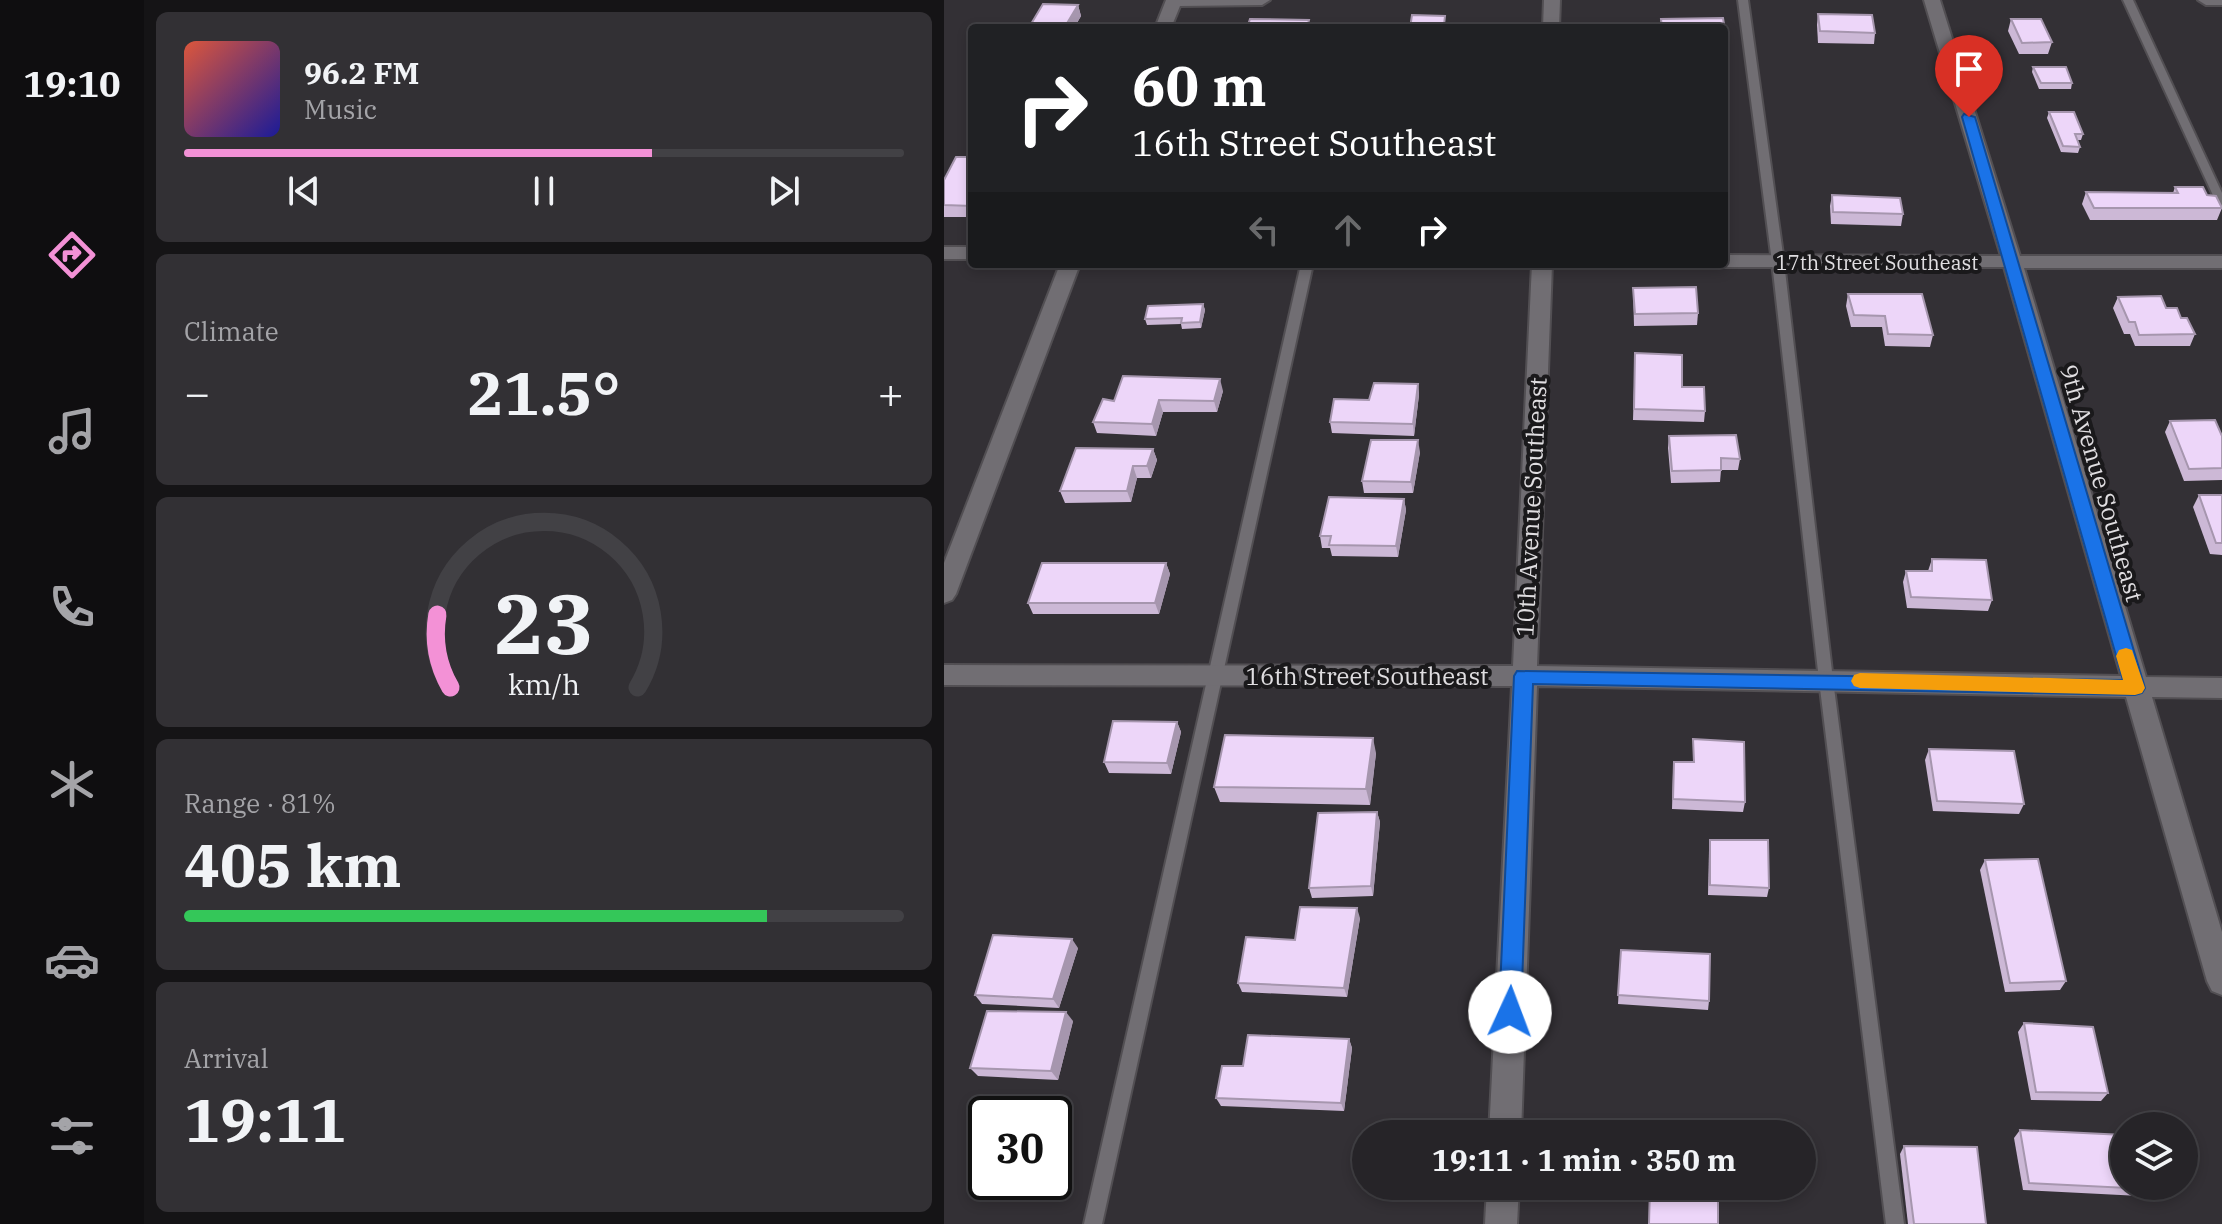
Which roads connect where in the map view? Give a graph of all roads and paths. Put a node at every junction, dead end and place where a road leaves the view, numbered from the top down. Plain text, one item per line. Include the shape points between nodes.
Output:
1 (1262, 0) edge
2 (1552, 0) edge
3 (1743, 0) edge
4 (1932, 0) edge
5 (2128, 0) edge
6 (2206, 0) edge
7 (2222, 0) edge
8 (1173, 1) edge
9 (1164, 24) edge
10 (1551, 24) edge
11 (2222, 204) edge
12 (944, 253) edge
13 (968, 253) edge
14 (1728, 261) edge
15 (1778, 262) junction
16 (2010, 262) junction
17 (2222, 262) edge
18 (1068, 268) edge
19 (1306, 268) edge
20 (1542, 268) edge
21 (944, 594) edge
22 (944, 675) edge
23 (1216, 675) junction
24 (1523, 676) junction
25 (1826, 680) junction
26 (2135, 688) junction
27 (2222, 688) edge
28 (2222, 981) edge
29 (1506, 1120) edge
30 (1502, 1200) edge
31 (1093, 1224) edge
32 (1501, 1224) edge
33 (1895, 1224) edge

1 - 8 street
2 - 10 street
3 - 15 lane
4 - 16 street, 9th Avenue Southeast
5 - 11 lane
6 - 7 street
8 - 9 street
12 - 13 street
14 - 15 street, 17th Street Southeast
15 - 16 street, 17th Street Southeast
15 - 25 lane
16 - 17 street, 17th Street Southeast
16 - 26 street, 9th Avenue Southeast
18 - 21 street
19 - 23 lane
20 - 24 street, 10th Avenue Southeast
22 - 23 street, 16th Street Southeast
23 - 24 street, 16th Street Southeast
23 - 31 lane
24 - 25 street, 16th Street Southeast
24 - 29 street, 10th Avenue Southeast
25 - 26 street, 16th Street Southeast
25 - 33 lane
26 - 27 street, 16th Street Southeast
26 - 28 street, 9th Avenue Southeast
30 - 32 street

